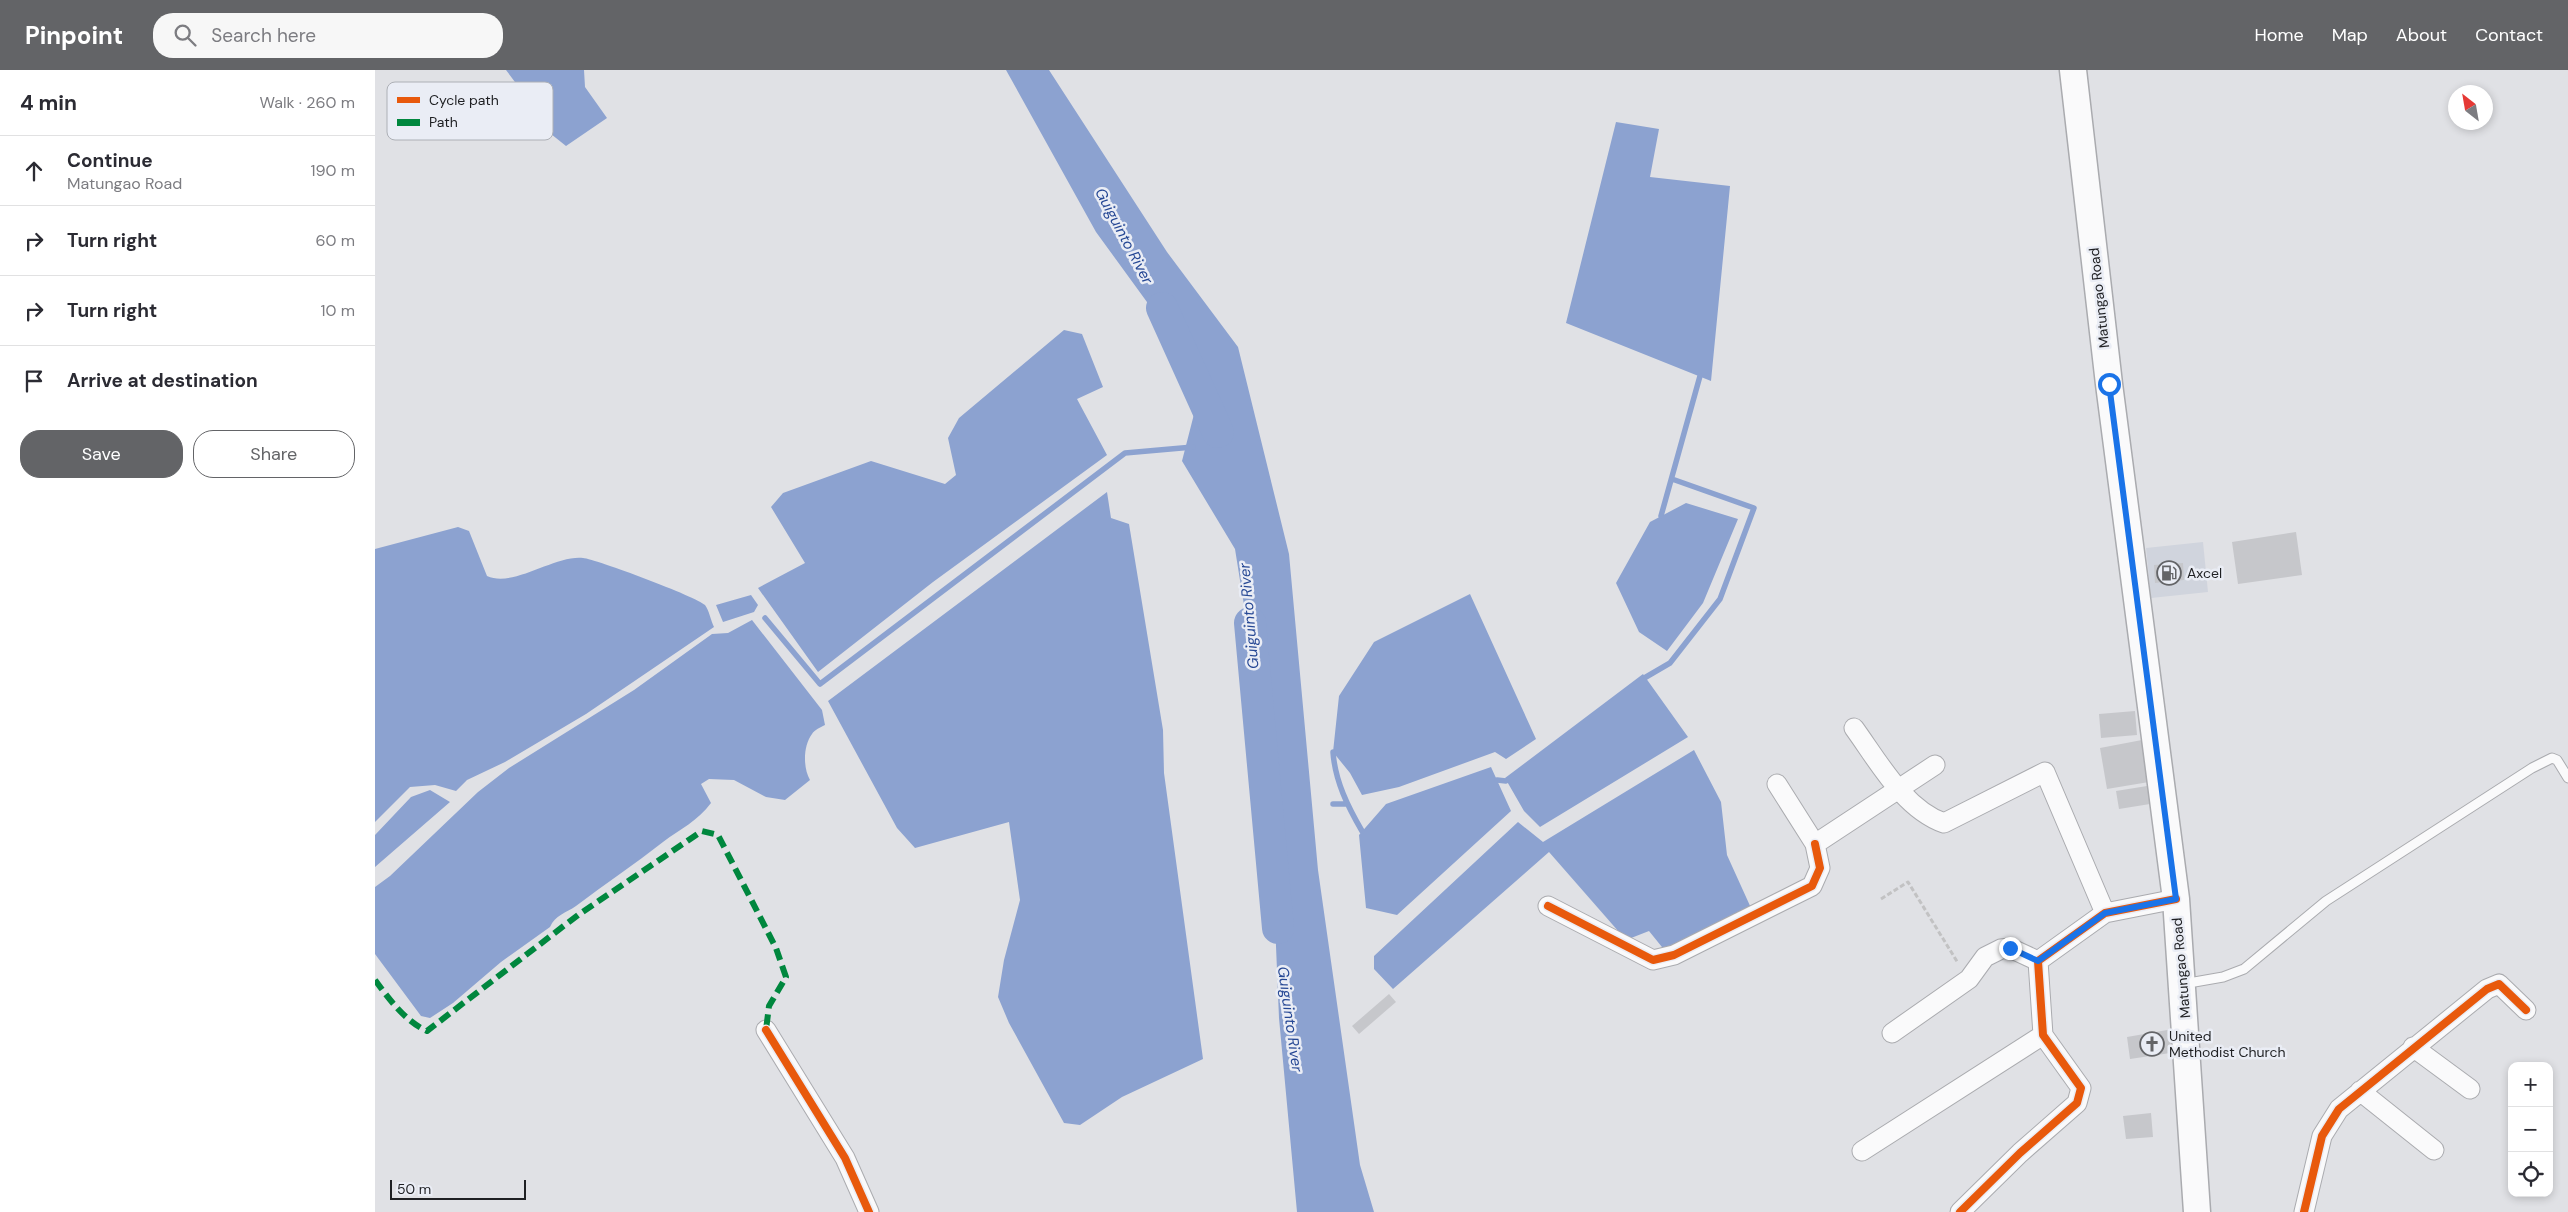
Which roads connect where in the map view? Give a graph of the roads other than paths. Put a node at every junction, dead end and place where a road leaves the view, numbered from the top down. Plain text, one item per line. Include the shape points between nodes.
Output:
1 (2073, 70) edge
2 (1854, 728) dead end
3 (1935, 765) dead end
4 (2568, 778) edge
5 (1777, 784) dead end
6 (1899, 791) junction
7 (1815, 844) junction
8 (2176, 899) junction
9 (1548, 906) dead end
10 (2105, 913) junction
11 (2038, 961) junction
12 (2183, 984) junction
13 (2526, 1010) dead end
14 (766, 1030) dead end
15 (1892, 1033) dead end
16 (2043, 1034) junction
17 (2413, 1047) junction
18 (2470, 1089) dead end
19 (2360, 1091) junction
20 (2434, 1150) dead end
21 (1862, 1151) dead end
22 (869, 1212) edge
23 (1959, 1212) edge
24 (2197, 1212) edge
25 (2304, 1212) edge

1 - 8 main road, Matungao Road via 2109,384
2 - 6 street
3 - 6 street
4 - 12 lane via 2557,760 2552,758 2533,768 2326,901 2244,969 2223,977
5 - 7 street
6 - 7 street
6 - 10 street via 1933,819 1944,823 2045,772
7 - 9 street via 1820,868 1812,886 1667,957 1653,960
8 - 10 street
8 - 12 main road, Matungao Road
10 - 11 street
11 - 15 street via 2010,948 2001,949 1985,957 1969,979
11 - 16 street
12 - 24 main road, Matungao Road
13 - 17 street via 2499,984 2487,989
14 - 22 street via 845,1158
16 - 21 street
16 - 23 street via 2081,1088 2081,1096
17 - 18 street
17 - 19 street
19 - 20 street
19 - 25 street via 2339,1109 2322,1136

